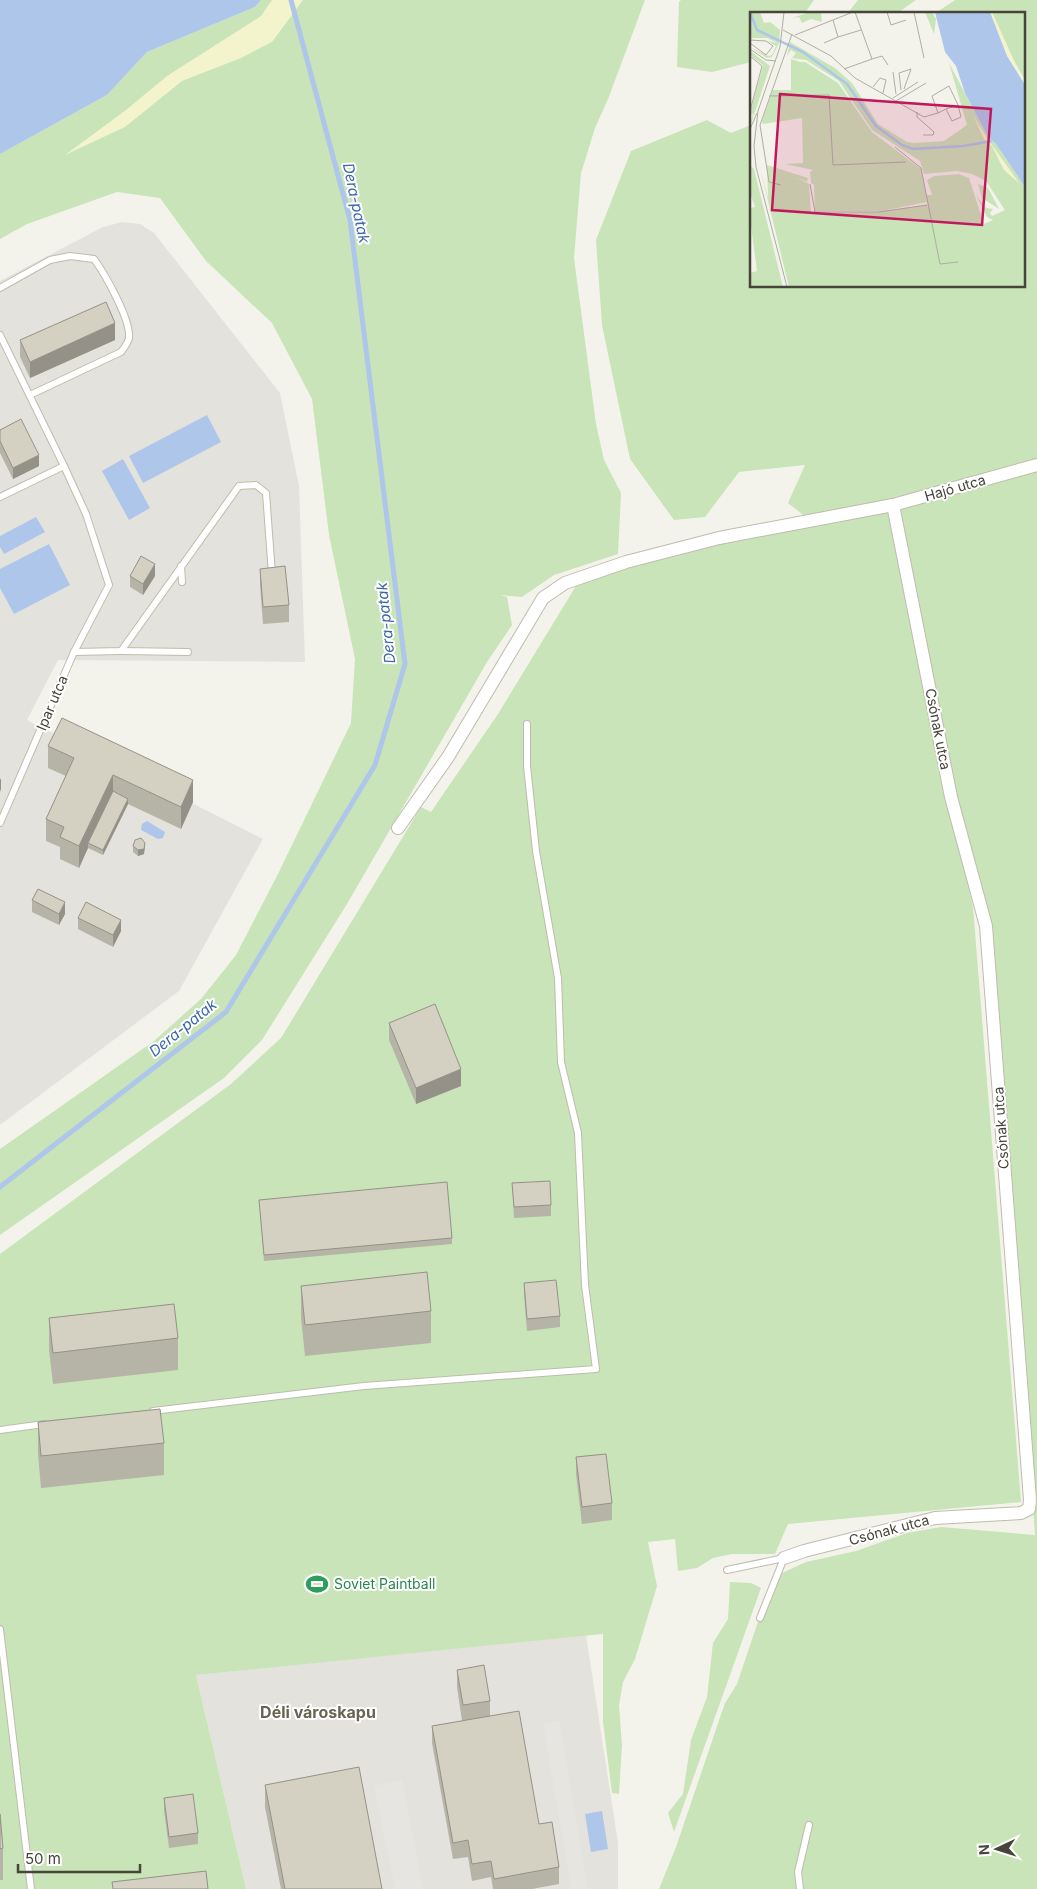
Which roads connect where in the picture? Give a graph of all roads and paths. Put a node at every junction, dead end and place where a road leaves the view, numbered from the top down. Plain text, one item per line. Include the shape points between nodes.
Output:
1 (0, 288) edge
2 (0, 335) edge
3 (30, 395) junction
4 (1037, 465) edge
5 (64, 466) junction
6 (0, 497) edge
7 (893, 505) junction
8 (181, 566) junction
9 (182, 582) dead end
10 (273, 584) edge
11 (121, 651) junction
12 (74, 652) junction
13 (188, 652) dead end
14 (527, 724) dead end
15 (0, 823) edge
16 (398, 828) dead end
17 (149, 1411) edge
18 (51, 1423) edge
19 (0, 1430) edge
20 (784, 1558) junction
21 (727, 1570) dead end
22 (760, 1618) dead end
23 (0, 1629) edge
24 (809, 1825) dead end
25 (31, 1889) edge
26 (800, 1889) edge

1 - 3 lane via 50,260 70,256 94,259 108,279 128,330 129,340 122,352
2 - 3 lane
3 - 5 lane
4 - 7 street, Hajó utca
5 - 6 lane
5 - 12 lane, Ipar utca via 86,514 109,585
7 - 16 street, Hajó utca via 719,538 626,562 565,583 543,598 448,757
7 - 20 street, Csónak utca via 951,797 986,926 1030,1500 1028,1509 1021,1513 935,1518
8 - 9 lane
8 - 10 lane via 239,486 256,485 266,493
8 - 11 lane
11 - 12 lane
11 - 13 lane
12 - 15 lane, Ipar utca
14 - 17 lane via 527,766 536,851 558,978 561,1062 578,1133 585,1285 596,1369 364,1386
18 - 19 lane
20 - 21 lane
20 - 22 lane
23 - 25 lane
24 - 26 lane via 798,1872

